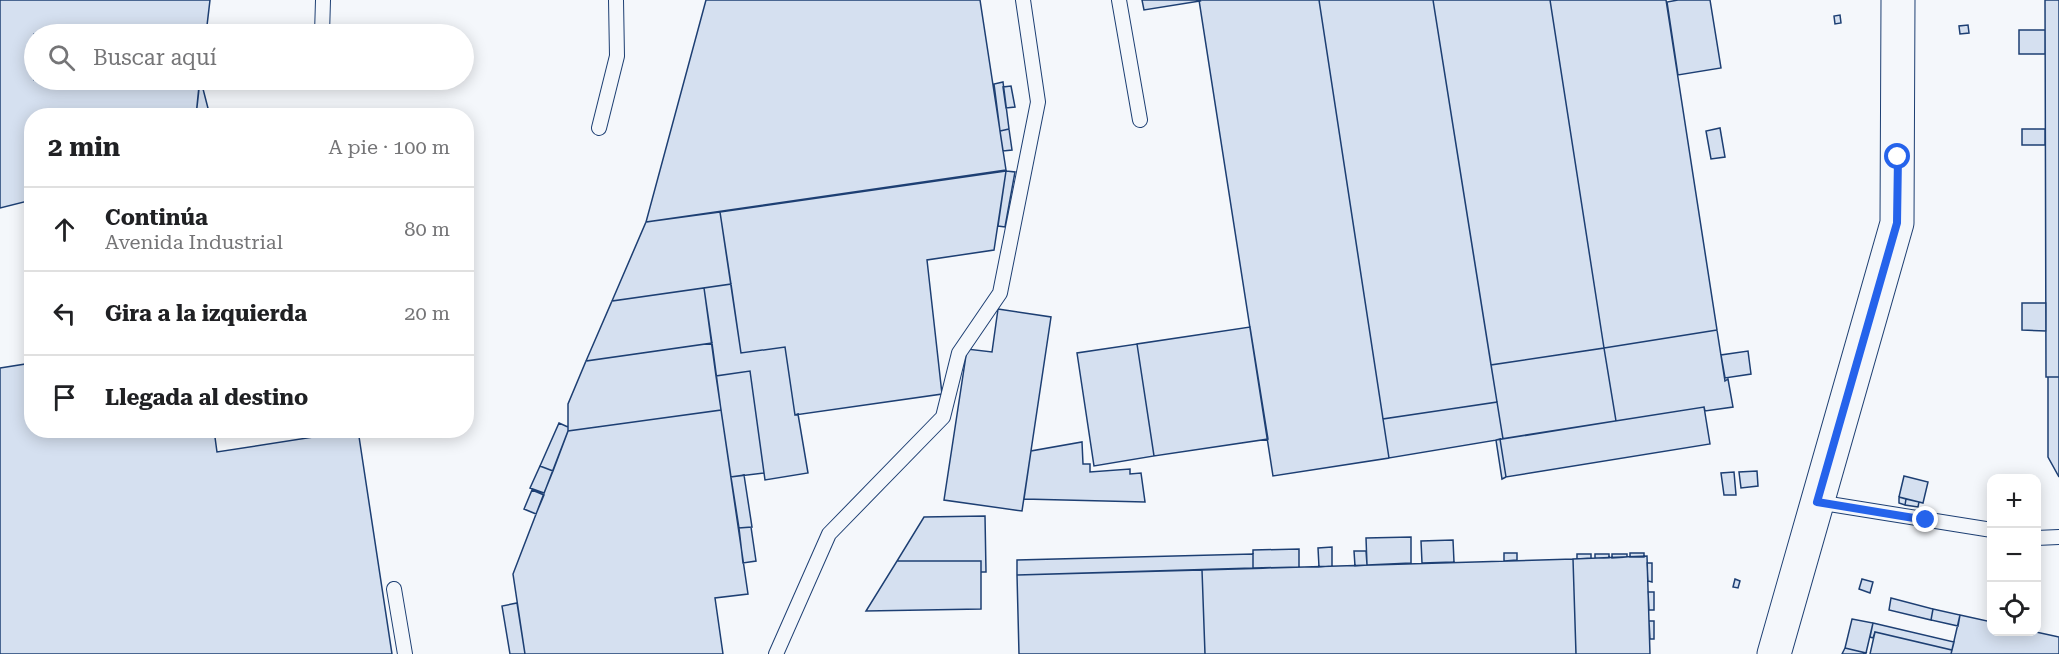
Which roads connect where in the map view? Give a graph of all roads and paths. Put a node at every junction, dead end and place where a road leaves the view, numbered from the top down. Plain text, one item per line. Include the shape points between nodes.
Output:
1 (323, 0) edge
2 (616, 0) edge
3 (1023, 0) edge
4 (1119, 0) edge
5 (1898, 0) edge
6 (322, 24) edge
7 (1140, 120) dead end
8 (599, 128) dead end
9 (1817, 502) junction
10 (1987, 529) edge
11 (2059, 537) edge
12 (2041, 538) edge
13 (394, 589) dead end
14 (405, 654) edge
15 (776, 654) edge
16 (1774, 654) edge

1 - 6 lane
2 - 8 lane via 617,56
3 - 15 lane via 1038,102 1000,293 959,353 943,417 829,534
4 - 7 lane
5 - 9 street via 1897,223
9 - 10 lane
9 - 16 street
11 - 12 lane
13 - 14 lane

